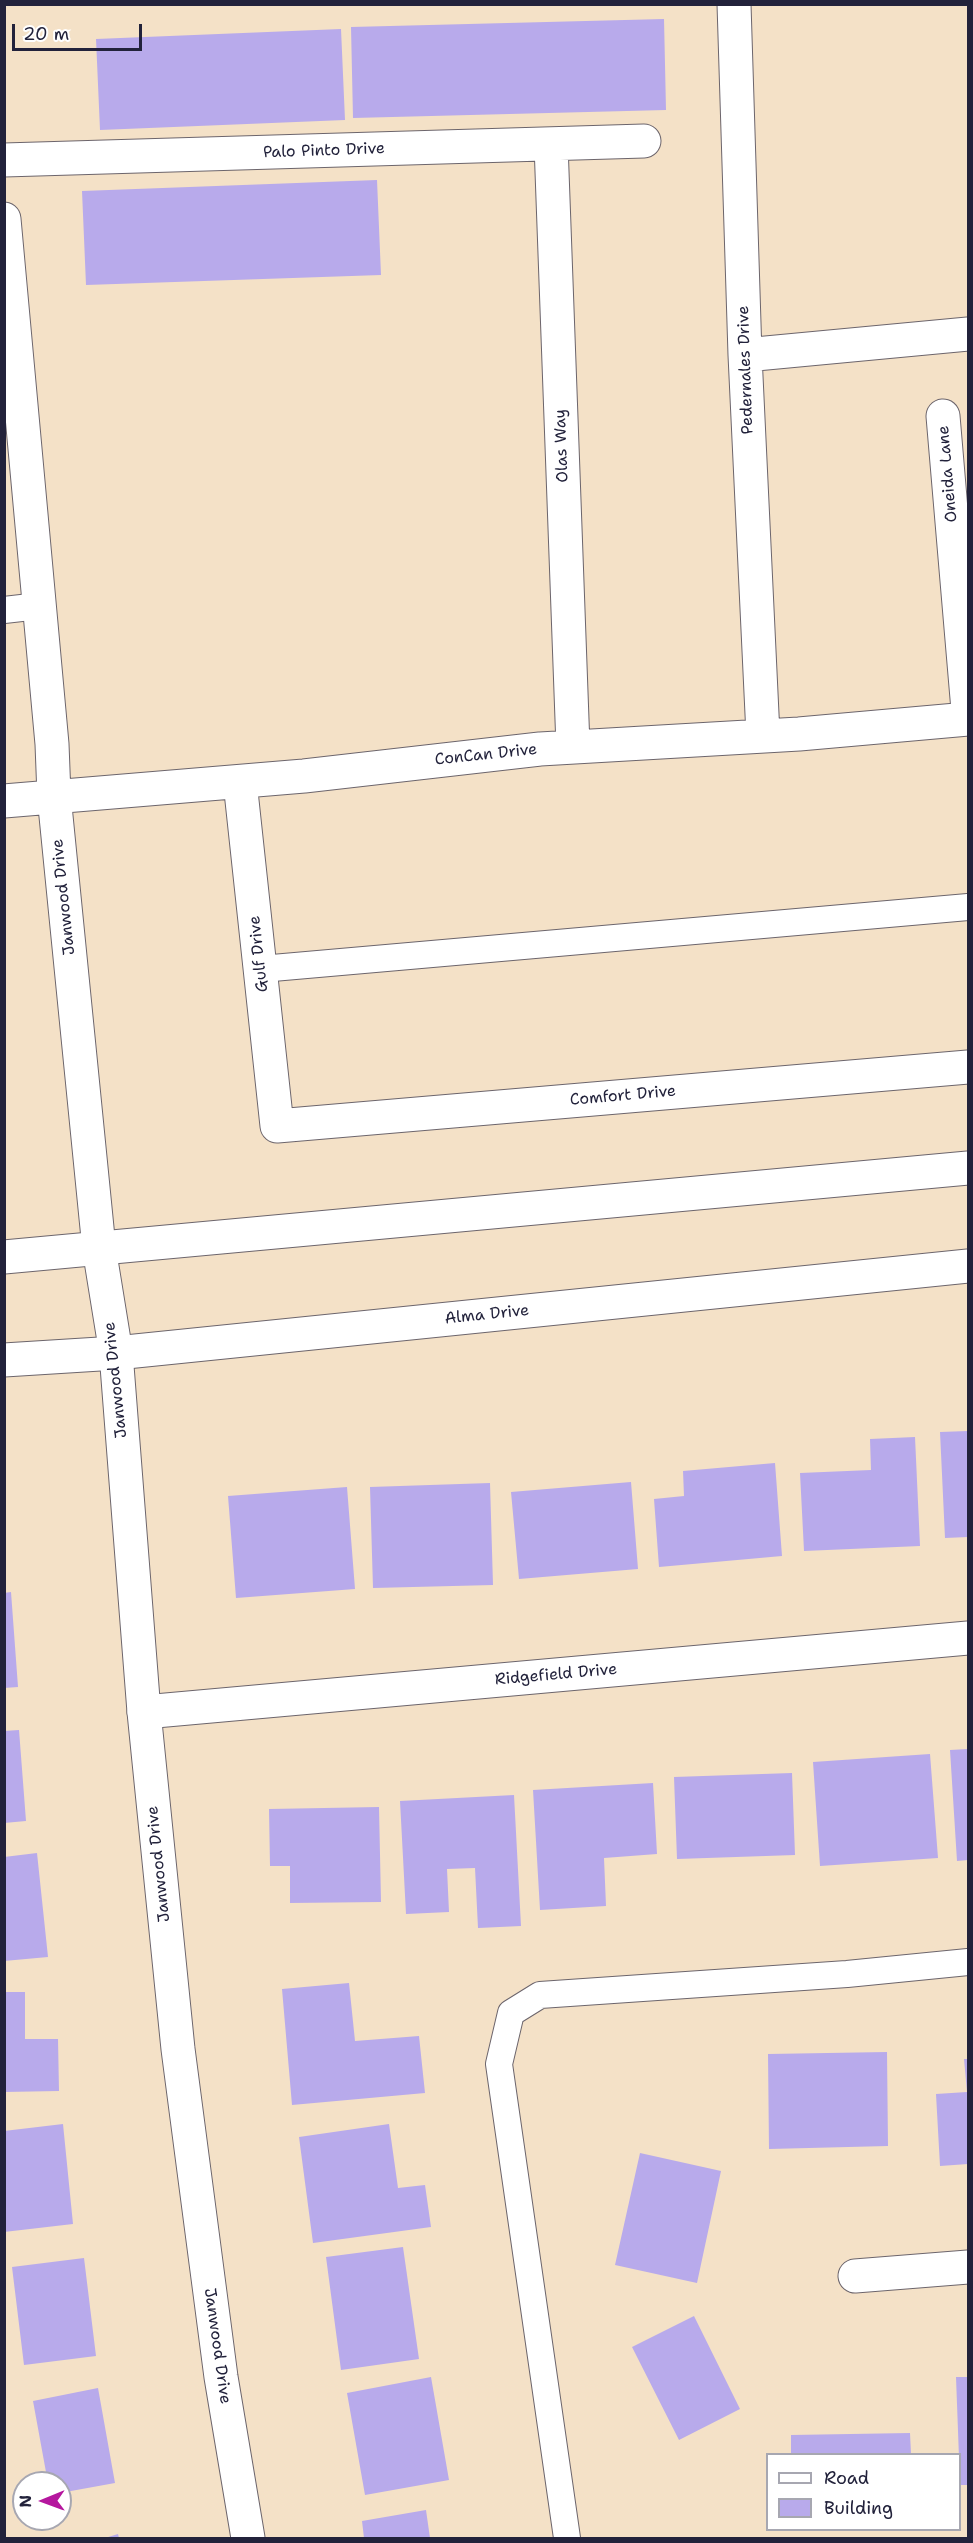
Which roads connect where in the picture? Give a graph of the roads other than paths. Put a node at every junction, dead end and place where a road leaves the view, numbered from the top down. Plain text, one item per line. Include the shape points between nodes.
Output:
1 (734, 4) edge
2 (644, 141) dead end
3 (551, 144) junction
4 (4, 160) edge
5 (4, 219) edge
6 (8, 304) edge
7 (969, 334) edge
8 (745, 355) junction
9 (943, 416) dead end
10 (961, 528) edge
11 (39, 606) junction
12 (4, 610) edge
13 (969, 710) edge
14 (969, 718) edge
15 (764, 735) junction
16 (573, 747) junction
17 (240, 782) junction
18 (54, 796) junction
19 (4, 801) edge
20 (969, 907) edge
21 (261, 969) junction
22 (969, 1067) edge
23 (277, 1126) joint
24 (969, 1168) edge
25 (99, 1248) junction
26 (4, 1257) edge
27 (969, 1266) edge
28 (116, 1353) junction
29 (4, 1360) edge
30 (969, 1638) edge
31 (144, 1712) junction
32 (969, 1962) edge
33 (969, 2267) edge
34 (855, 2276) dead end
35 (248, 2538) edge
36 (567, 2538) edge

1 - 8 street, Pedernales Drive
2 - 3 street, Palo Pinto Drive
3 - 4 street, Palo Pinto Drive
3 - 16 street, Olas Way
5 - 6 street, Janwood Drive
6 - 11 street, Janwood Drive
7 - 8 street
8 - 15 street, Pedernales Drive
9 - 10 street, Oneida Lane
10 - 13 street, Oneida Lane
11 - 12 lane
11 - 18 street, Janwood Drive
14 - 15 street, ConCan Drive
15 - 16 street, ConCan Drive
16 - 17 street, ConCan Drive
17 - 18 street, ConCan Drive
17 - 21 street, Gulf Drive
18 - 19 street, ConCan Drive
18 - 25 street, Janwood Drive
20 - 21 lane
21 - 23 street, Gulf Drive
22 - 23 street, Comfort Drive
24 - 25 street
25 - 26 street
25 - 28 street, Janwood Drive
27 - 28 street, Alma Drive
28 - 29 street, Alma Drive
28 - 31 street, Janwood Drive
30 - 31 street, Ridgefield Drive
31 - 35 street, Janwood Drive via 178,2049 221,2377
32 - 36 lane via 540,1995 510,2013 499,2064
33 - 34 street

